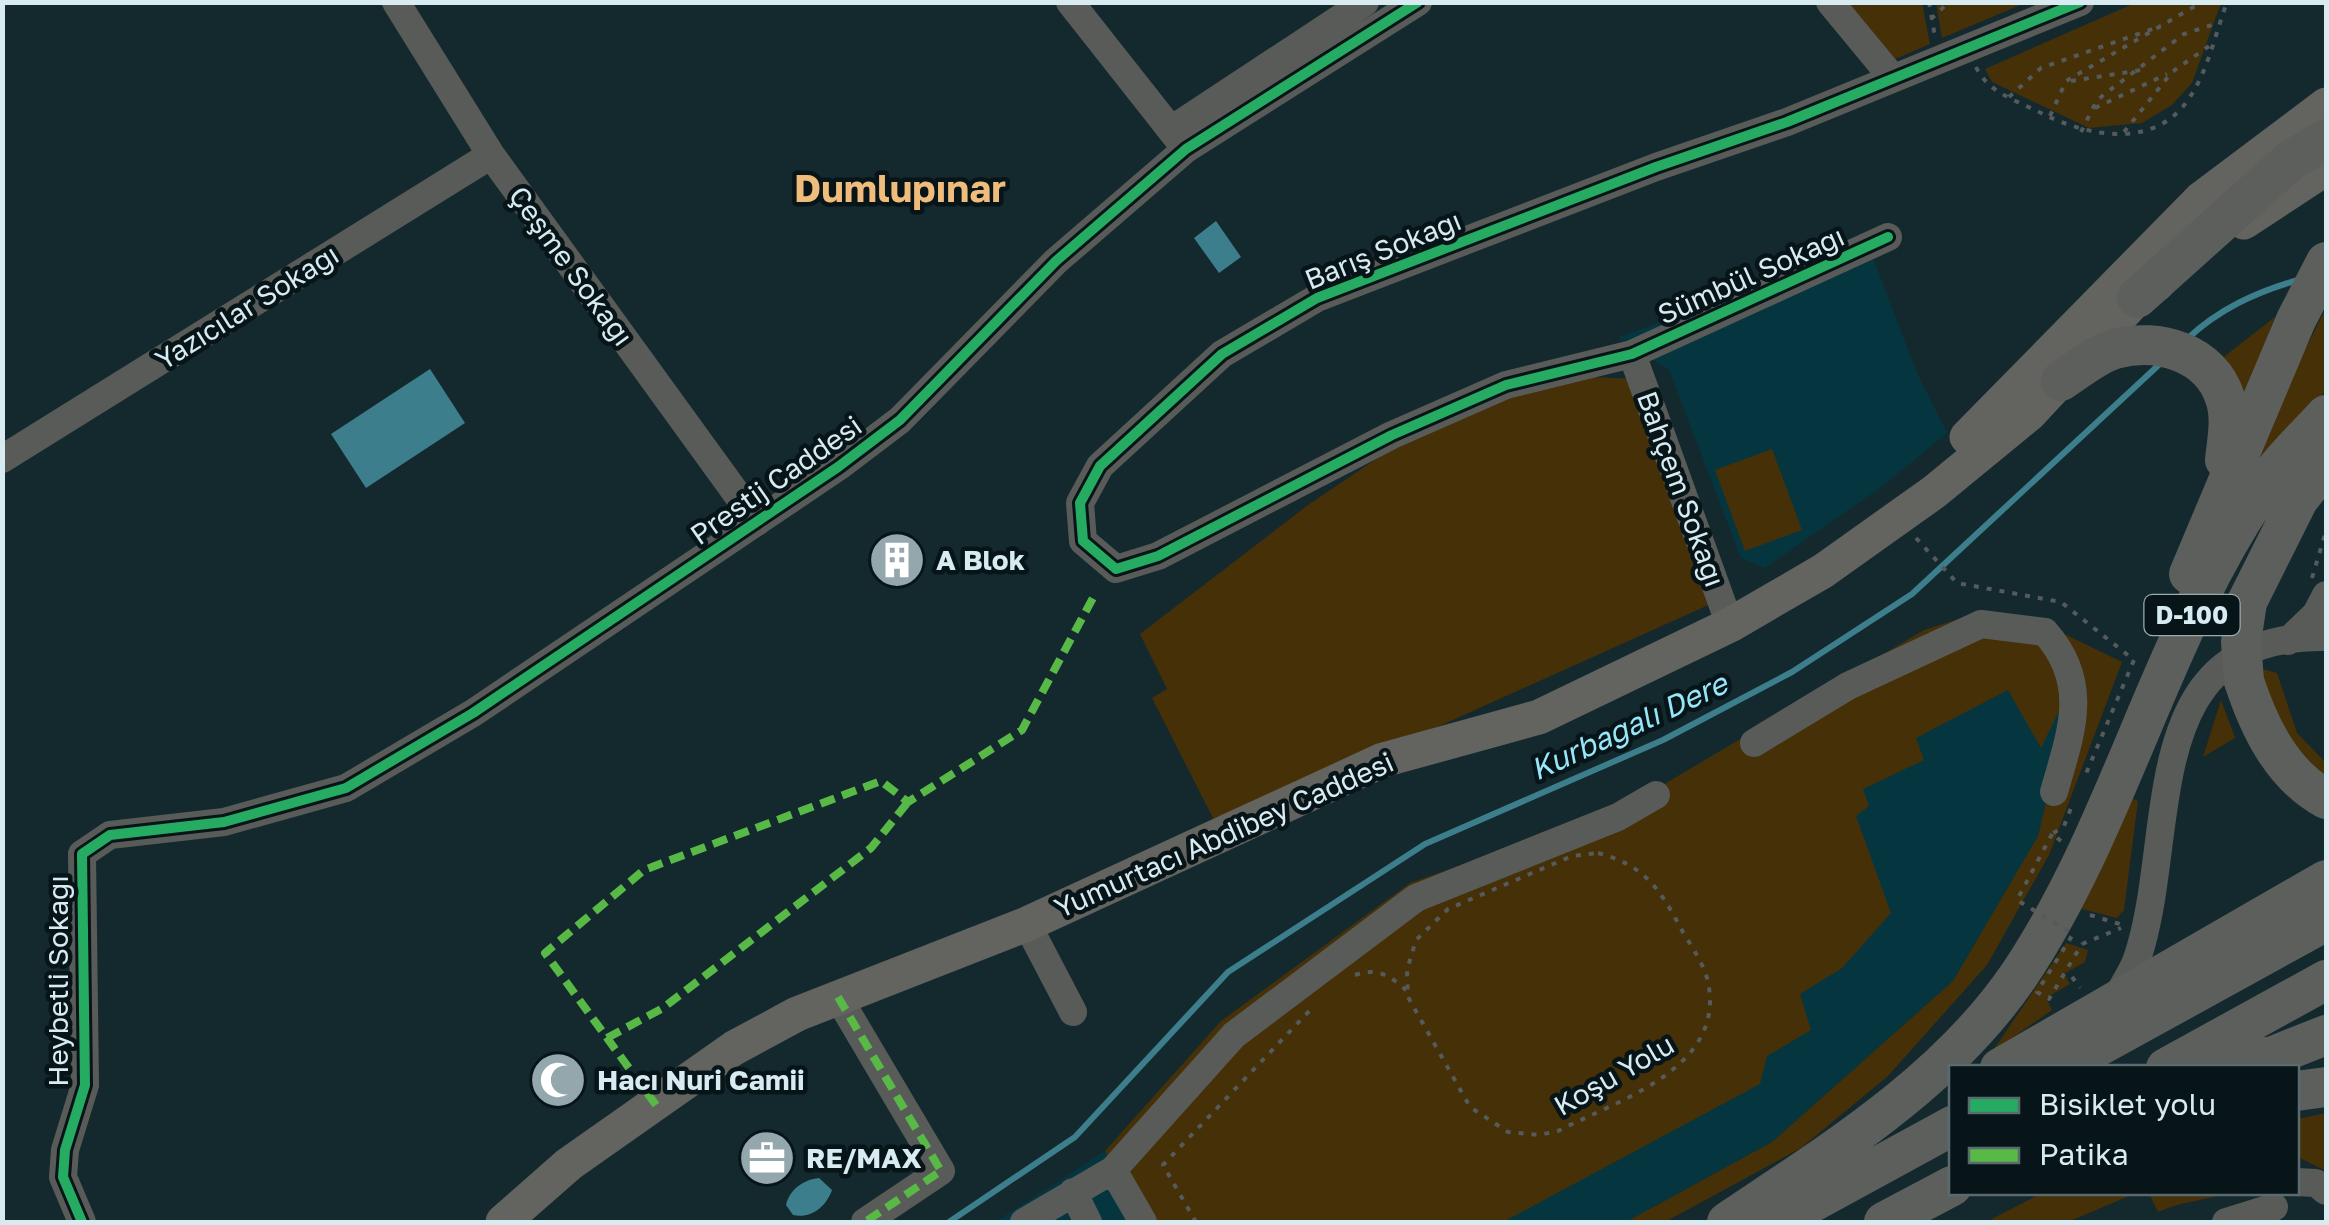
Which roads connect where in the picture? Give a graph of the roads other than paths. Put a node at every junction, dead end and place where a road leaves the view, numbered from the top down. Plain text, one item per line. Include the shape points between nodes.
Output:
1 (396, 2) edge
2 (1070, 2) edge
3 (1365, 2) edge
4 (1418, 2) edge
5 (1830, 2) edge
6 (2080, 2) edge
7 (1892, 78) junction
8 (2326, 105) edge
9 (1179, 139) junction
10 (2326, 139) edge
11 (491, 155) junction
12 (2326, 168) edge
13 (1888, 237) dead end
14 (2326, 262) edge
15 (2137, 298) junction
16 (1632, 354) junction
17 (2061, 380) junction
18 (2326, 415) edge
19 (2, 460) edge
20 (2326, 464) edge
21 (2220, 498) junction
22 (757, 522) junction
23 (2326, 595) edge
24 (1727, 616) junction
25 (2326, 637) edge
26 (2288, 641) junction
27 (1754, 743) dead end
28 (2054, 792) dead end
29 (1656, 795) dead end
30 (2326, 799) edge
31 (2092, 836) junction
32 (82, 854) joint
33 (2326, 880) edge
34 (2326, 921) edge
35 (1027, 924) junction
36 (2326, 980) edge
37 (2104, 991) junction
38 (838, 997) junction
39 (1073, 1012) dead end
40 (2326, 1035) edge
41 (2004, 1065) edge
42 (2064, 1065) edge
43 (2171, 1065) edge
44 (2215, 1065) edge
45 (2326, 1088) edge
46 (2299, 1091) edge
47 (1949, 1098) edge
48 (1949, 1128) edge
49 (1113, 1170) junction
50 (2299, 1182) edge
51 (1072, 1192) junction
52 (2326, 1192) edge
53 (2277, 1208) edge
54 (1030, 1221) edge
55 (82, 1222) edge
56 (504, 1222) edge
57 (865, 1222) edge
58 (1088, 1222) edge
59 (1143, 1222) edge
60 (1727, 1222) edge
61 (1736, 1222) edge
62 (1776, 1222) edge
63 (2226, 1222) edge

1 - 11 street, Çeşme Sokağı
2 - 9 street
3 - 9 street, Prestij Caddesi
4 - 9 street, Prestij Caddesi
5 - 7 street
6 - 7 street, Barış Sokağı
7 - 16 street, Barış Sokağı via 1318,298 1222,354 1100,466 1080,503 1083,541 1116,569 1158,556 1392,435 1506,385
8 - 24 main road via 2201,199 1930,471 1842,541
9 - 22 street, Prestij Caddesi via 900,420
10 - 15 highway via 2291,160
11 - 19 street, Yazıcılar Sokağı
11 - 22 street, Çeşme Sokağı
12 - 15 main road, Yumurtacı Abdibey Caddesi
13 - 16 street, Sümbül Sokağı
14 - 21 highway
15 - 17 main road, Yumurtacı Abdibey Caddesi
16 - 24 street, Bahçem Sokağı
17 - 21 highway via 2115,349 2153,346 2178,350 2210,370 2229,418
17 - 24 main road, Yumurtacı Abdibey Caddesi via 2030,414 1898,520 1822,571
18 - 31 highway, D-100 via 2271,476 2223,556
20 - 30 highway, bridge via 2298,500 2247,602 2241,642 2258,725 2275,751
21 - 31 highway
22 - 32 street, Prestij Caddesi via 473,713 346,788 224,822 110,835
23 - 26 street
24 - 35 main road, Yumurtacı Abdibey Caddesi via 1539,717 1383,760
25 - 26 street
26 - 37 street via 2265,644 2224,665 2189,708 2165,791 2136,962
27 - 28 street via 1848,686 1960,633 1981,624 2008,625 2044,632 2070,666 2071,732
29 - 49 street via 1618,817 1416,898 1234,1034
31 - 60 highway, D-100 via 2060,910 1970,1036 1916,1089
32 - 55 street, Heybetli Sokağı via 85,1084 64,1150 63,1177
33 - 37 highway
34 - 42 highway
35 - 38 main road, Yumurtacı Abdibey Caddesi
35 - 39 street
36 - 43 highway
37 - 41 highway
38 - 56 main road, Yumurtacı Abdibey Caddesi via 734,1048 568,1164
38 - 57 street via 941,1171
40 - 44 highway via 2273,1056
45 - 46 highway
47 - 61 highway
48 - 62 highway
49 - 51 street
49 - 59 street
50 - 52 street via 2316,1183
51 - 54 street
51 - 58 street
53 - 63 street

